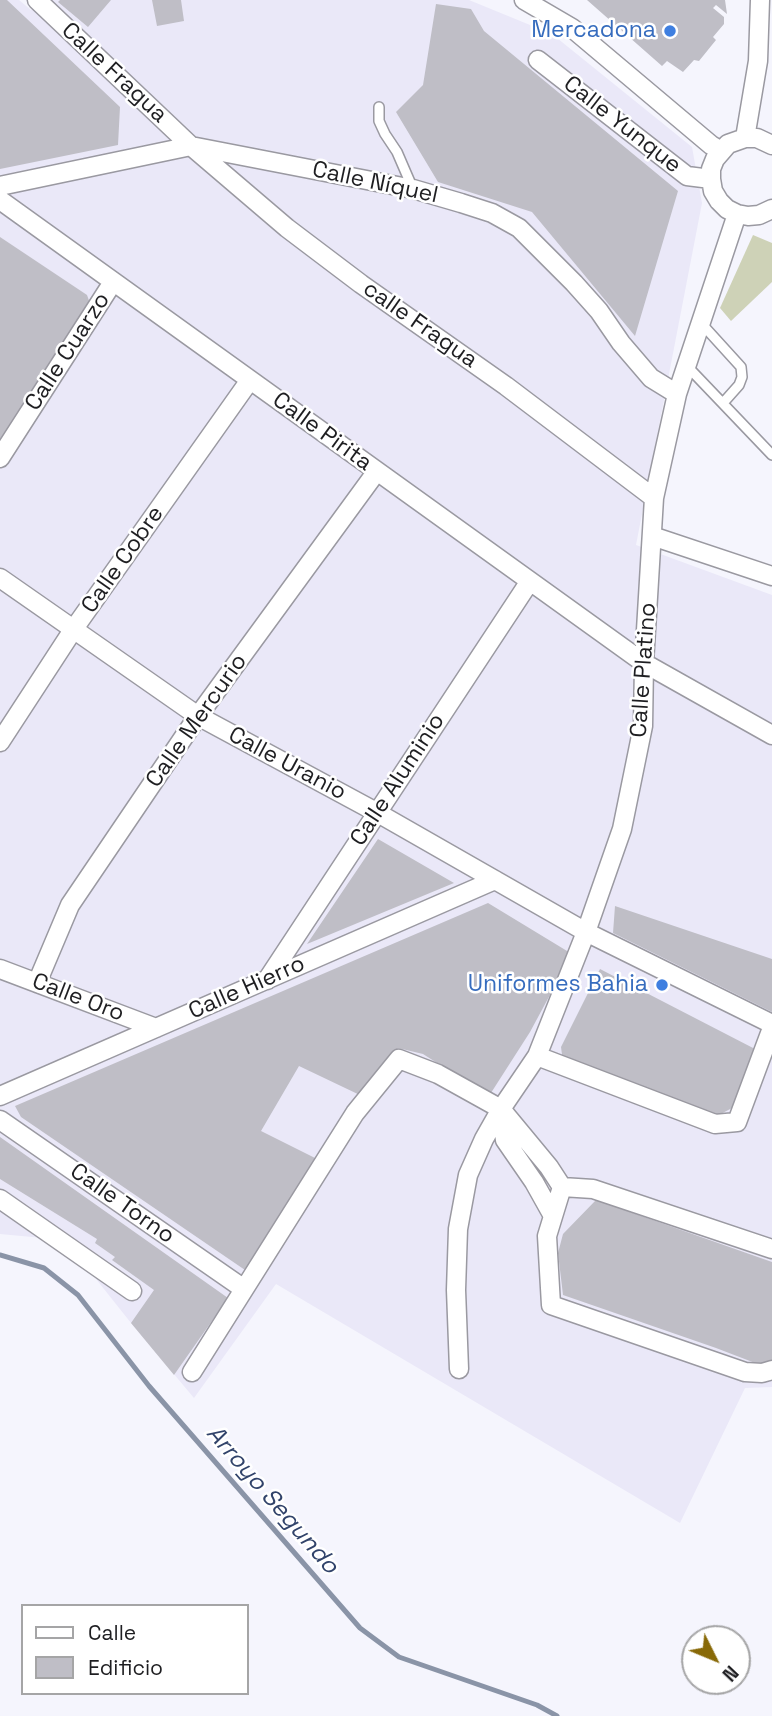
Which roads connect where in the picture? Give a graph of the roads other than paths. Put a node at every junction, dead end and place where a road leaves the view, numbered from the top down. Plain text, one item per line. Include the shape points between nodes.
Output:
1 (37, 0) edge
2 (524, 0) edge
3 (761, 0) edge
4 (538, 60) dead end
5 (379, 107) dead end
6 (745, 138) junction
7 (772, 145) edge
8 (191, 146) junction
9 (721, 150) junction
10 (711, 180) junction
11 (0, 186) edge
12 (412, 189) junction
13 (0, 200) edge
14 (772, 209) edge
15 (737, 214) junction
16 (113, 282) junction
17 (701, 323) junction
18 (686, 365) junction
19 (250, 380) junction
20 (677, 394) junction
21 (723, 403) junction
22 (772, 454) edge
23 (0, 458) edge
24 (377, 471) junction
25 (654, 498) junction
26 (652, 536) junction
27 (772, 576) edge
28 (0, 578) edge
29 (530, 581) junction
30 (74, 630) junction
31 (644, 663) junction
32 (198, 716) junction
33 (772, 736) edge
34 (0, 742) edge
35 (376, 812) junction
36 (495, 880) junction
37 (586, 932) junction
38 (0, 969) edge
39 (267, 980) junction
40 (37, 983) junction
41 (772, 1026) edge
42 (156, 1028) junction
43 (537, 1056) junction
44 (0, 1096) edge
45 (501, 1110) junction
46 (0, 1120) edge
47 (562, 1187) junction
48 (0, 1199) edge
49 (553, 1216) junction
50 (772, 1250) edge
51 (244, 1289) junction
52 (132, 1291) dead end
53 (459, 1369) dead end
54 (772, 1370) edge
55 (192, 1372) dead end

1 - 8 street, Calle Fragua
2 - 9 street via 572,28
3 - 6 street via 758,61
4 - 10 street, Calle Yunque via 687,176
5 - 12 lane via 384,134 407,171
6 - 7 street
6 - 9 street
8 - 11 street, Calle Níquel
8 - 12 street, Calle Níquel
8 - 25 street, calle Fragua via 360,284
9 - 10 street
10 - 15 street via 719,201
12 - 20 street, Calle Níquel via 492,213 519,228 599,311 651,377
13 - 16 street, Calle Pirita
14 - 15 street via 759,215
15 - 17 street, Calle Platino
16 - 19 street, Calle Pirita
16 - 23 street, Calle Cuarzo
17 - 18 street, Calle Platino
17 - 21 lane via 741,368 739,385
18 - 20 street, Calle Platino
18 - 21 lane
19 - 24 street, Calle Pirita
19 - 30 street, Calle Cobre
20 - 25 street, Calle Platino
21 - 22 lane
24 - 29 street, Calle Pirita
24 - 32 street, Calle Mercurio
25 - 26 street, Calle Platino
26 - 27 street
26 - 31 street, Calle Platino
28 - 30 street, Calle Uranio
29 - 31 street, Calle Pirita
29 - 35 street, Calle Aluminio
30 - 32 street, Calle Uranio
30 - 34 street, Calle Cobre
31 - 33 street, Calle Pirita
31 - 37 street, Calle Platino via 643,726 622,829
32 - 35 street, Calle Uranio
32 - 40 street, Calle Mercurio via 70,905
35 - 36 street, Calle Uranio
35 - 39 street, Calle Aluminio
36 - 37 street, Calle Uranio
36 - 39 street, Calle Hierro
37 - 41 street, Calle Uranio
37 - 43 street, Calle Platino
38 - 40 street, Calle Oro
39 - 42 street, Calle Hierro
40 - 42 street, Calle Oro
41 - 43 street via 737,1122 715,1124
42 - 44 street, Calle Hierro
43 - 45 street, Calle Platino
45 - 47 street
45 - 49 street via 505,1140
45 - 51 street via 438,1074 399,1059 355,1113
45 - 53 street, Calle Platino via 468,1175 457,1229
46 - 51 street, Calle Torno
47 - 49 street
47 - 50 street via 593,1189
48 - 52 street
49 - 54 street via 547,1236 551,1305 745,1372
51 - 55 street

